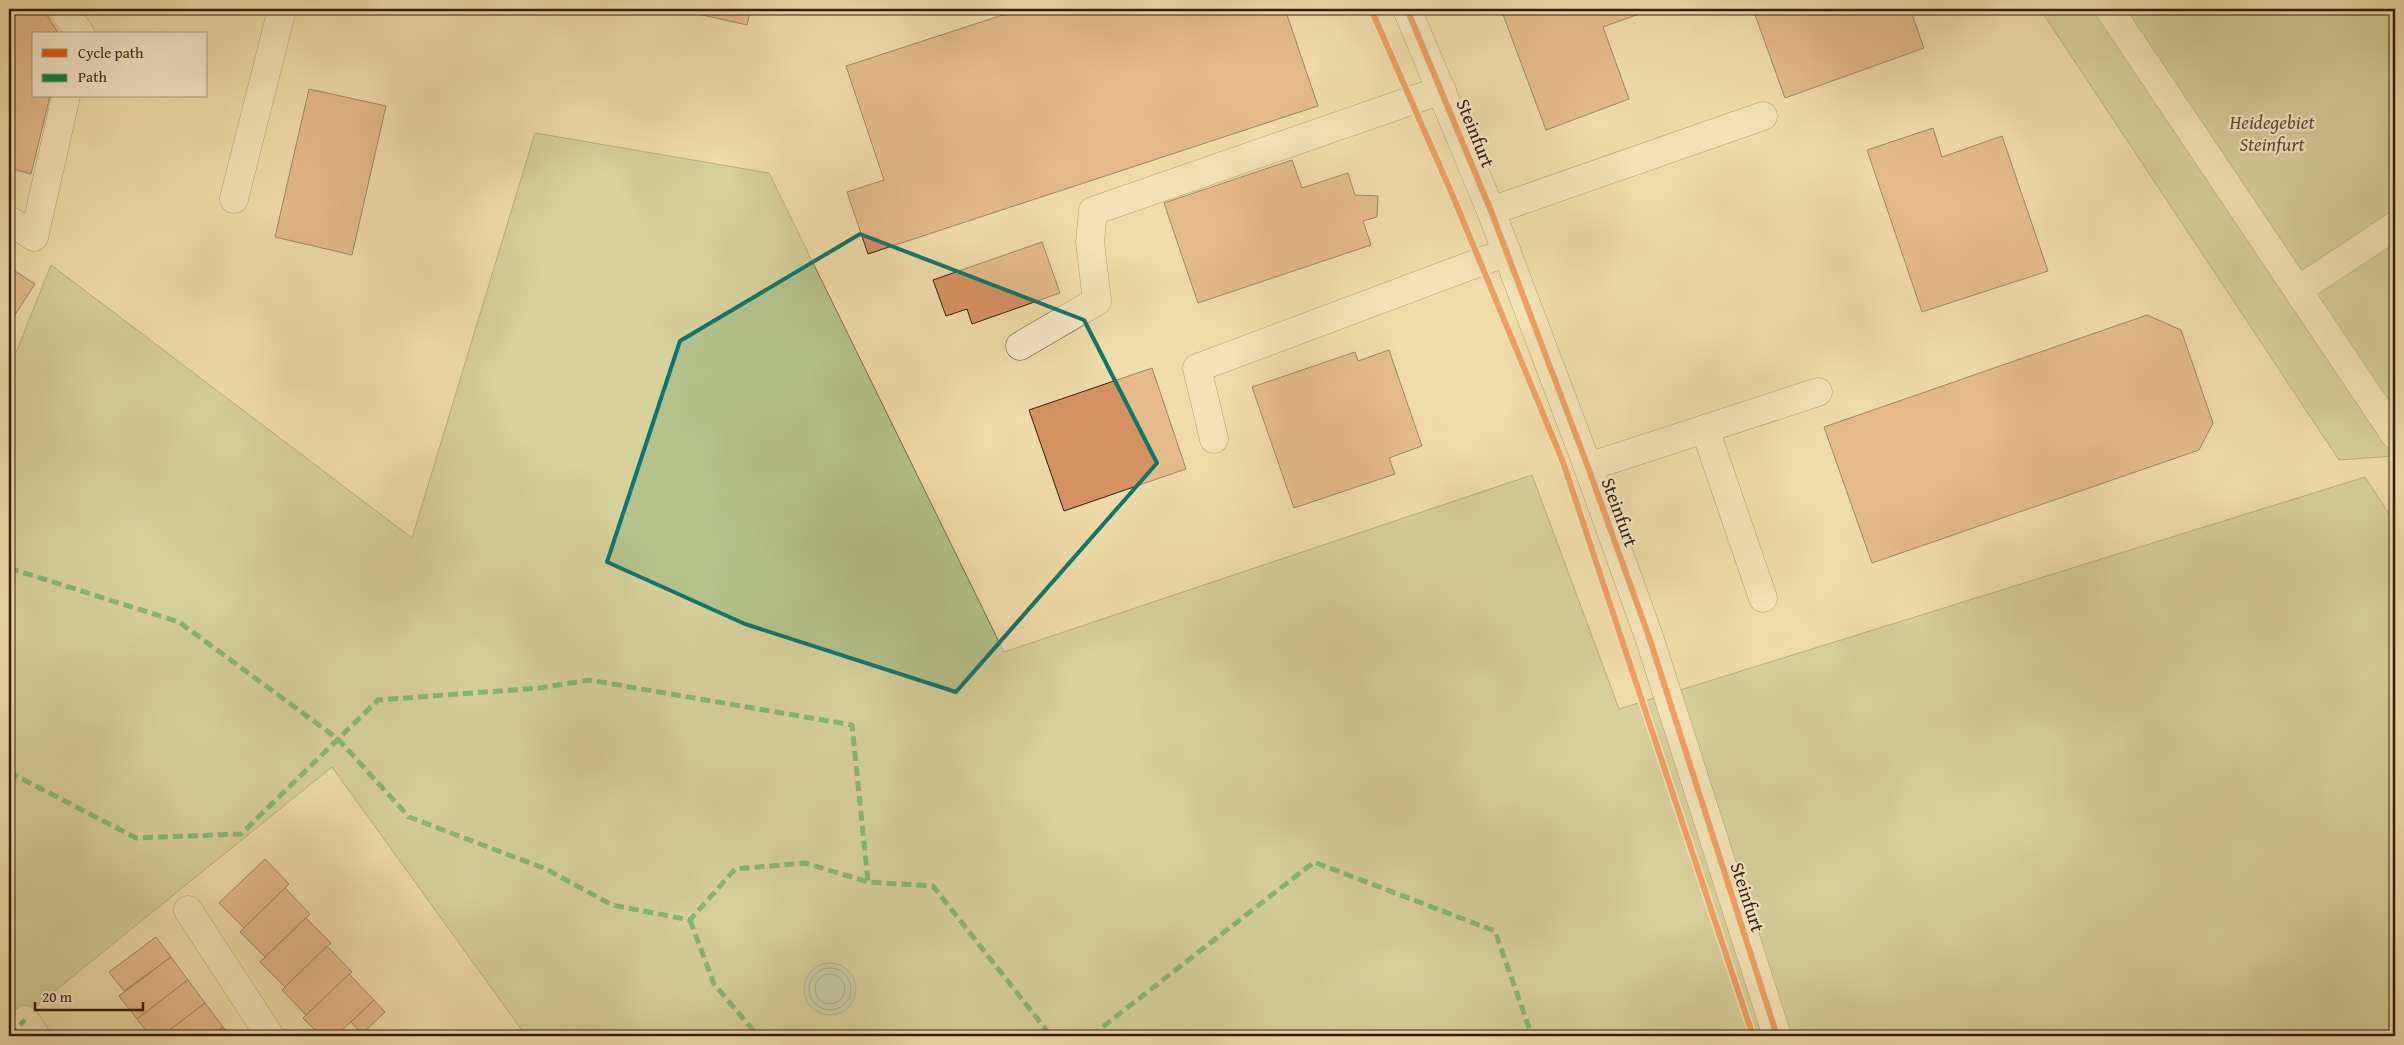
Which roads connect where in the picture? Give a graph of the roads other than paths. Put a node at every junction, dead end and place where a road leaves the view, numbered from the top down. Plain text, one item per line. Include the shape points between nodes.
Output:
1 (62, 9) edge
2 (282, 9) edge
3 (1407, 9) edge
4 (2109, 9) edge
5 (79, 32) edge
6 (1442, 90) junction
7 (66, 98) edge
8 (1763, 116) dead end
9 (234, 199) dead end
10 (1491, 211) junction
11 (9, 220) edge
12 (2395, 226) edge
13 (1507, 252) junction
14 (2298, 290) junction
15 (1020, 346) dead end
16 (1818, 392) dead end
17 (1705, 429) junction
18 (2395, 435) edge
19 (1214, 439) dead end
20 (1588, 467) junction
21 (1763, 598) dead end
22 (188, 910) dead end
23 (270, 1036) edge
24 (1777, 1036) edge

1 - 5 street
2 - 9 street
3 - 6 street, Steinfurt
4 - 14 street
6 - 10 street, Steinfurt
6 - 15 street via 1092,211 1090,242 1097,301
7 - 11 street via 34,238
8 - 10 street
10 - 13 street, Steinfurt
12 - 14 street
13 - 19 street via 1197,368
13 - 20 street, Steinfurt
14 - 18 street
16 - 17 street
17 - 20 street
17 - 21 street
20 - 24 street, Steinfurt via 1649,637
22 - 23 street

